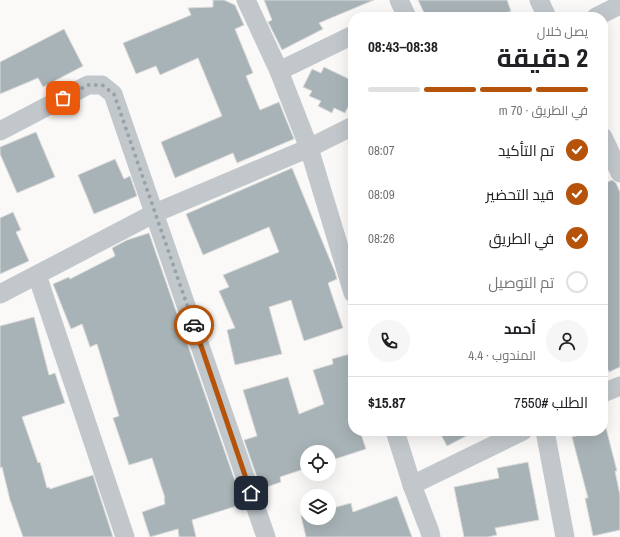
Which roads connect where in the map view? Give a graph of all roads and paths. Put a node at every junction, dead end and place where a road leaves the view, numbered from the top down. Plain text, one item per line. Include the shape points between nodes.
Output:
1 (246, 0) edge
2 (539, 0) edge
3 (620, 5) edge
4 (545, 12) edge
5 (606, 12) edge
6 (348, 37) edge
7 (279, 71) junction
8 (348, 128) edge
9 (0, 131) edge
10 (608, 147) edge
11 (308, 148) junction
12 (620, 173) edge
13 (155, 213) junction
14 (37, 275) junction
15 (348, 277) edge
16 (0, 294) edge
17 (620, 386) edge
18 (608, 391) edge
19 (397, 436) edge
20 (513, 436) edge
21 (546, 436) edge
22 (412, 485) junction
23 (125, 537) edge
24 (266, 537) edge
25 (431, 537) edge
26 (564, 537) edge

1 - 7 street
2 - 4 street
3 - 5 street
6 - 7 street
7 - 11 street
8 - 11 street
9 - 13 street via 88,85 102,85 114,94
10 - 12 street
11 - 13 street
11 - 15 street
13 - 14 street
13 - 24 street
14 - 16 street
14 - 23 street
17 - 18 street
19 - 22 street
20 - 22 street
21 - 26 street
22 - 25 street

